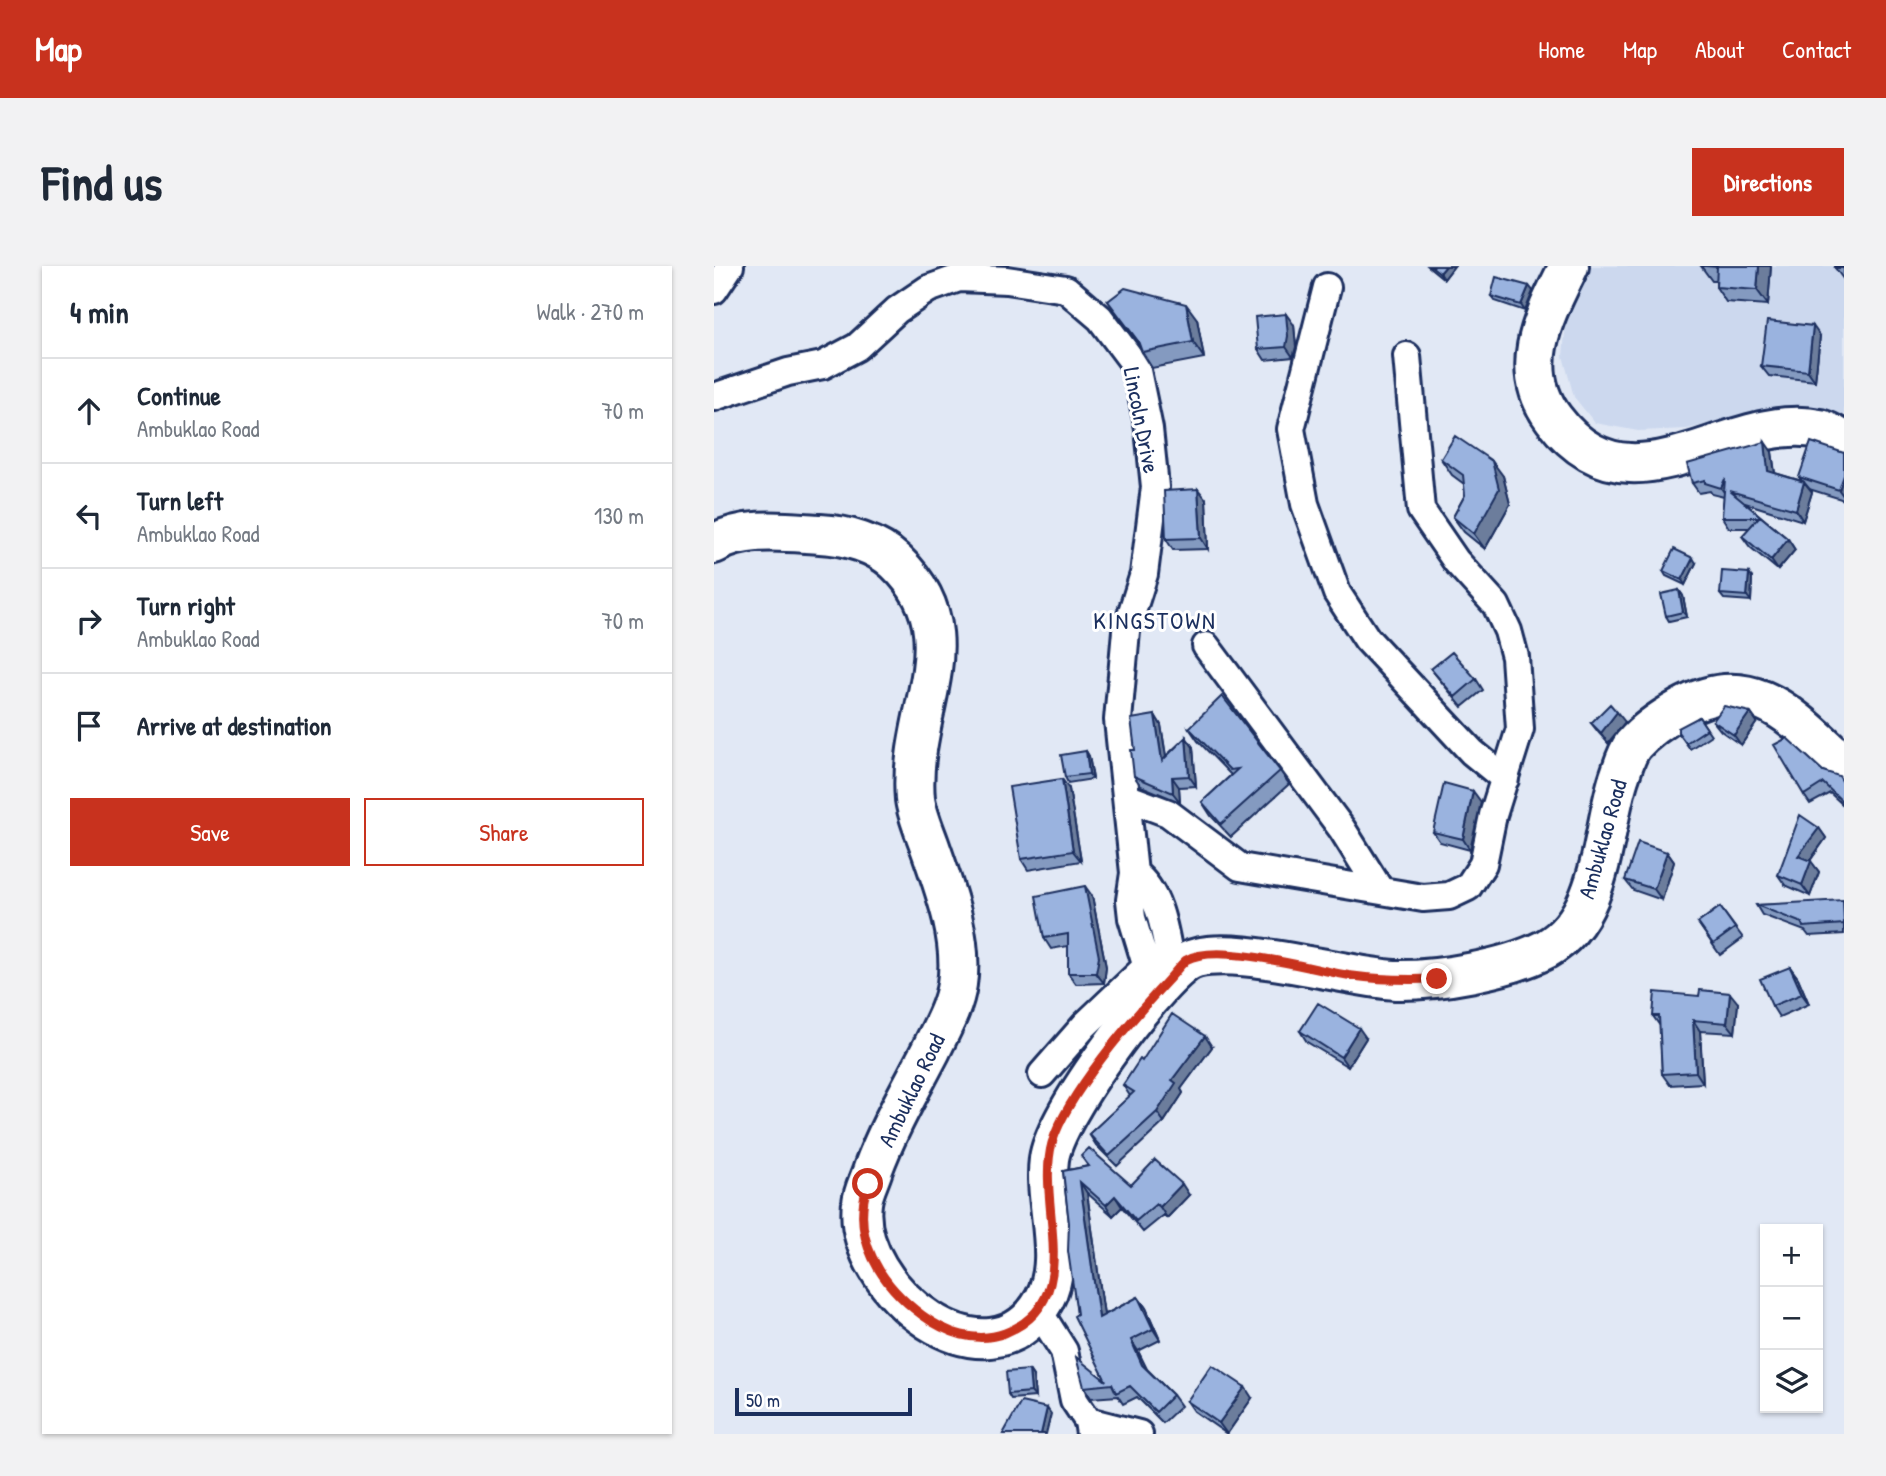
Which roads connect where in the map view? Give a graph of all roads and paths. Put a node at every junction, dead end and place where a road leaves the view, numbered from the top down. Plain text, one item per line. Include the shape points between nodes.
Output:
1 (730, 266) edge
2 (1569, 266) edge
3 (1068, 277) edge
4 (1327, 287) dead end
5 (714, 290) edge
6 (1407, 356) dead end
7 (714, 397) edge
8 (1844, 441) edge
9 (714, 544) edge
10 (1206, 646) dead end
11 (1844, 764) edge
12 (1504, 779) junction
13 (1128, 798) junction
14 (1380, 890) junction
15 (1158, 979) junction
16 (1042, 1074) dead end
17 (1038, 1310) junction
18 (1089, 1428) edge
19 (1139, 1434) edge

1 - 5 street
2 - 8 main road via 1541,323 1535,369 1539,393 1570,440 1615,462 1640,464 1783,427 1822,429
3 - 7 street, Lincoln Drive via 958,278 929,289 857,346 823,365
3 - 13 street, Lincoln Drive via 1136,366 1149,429 1155,487 1151,527 1144,574 1126,631 1118,720
4 - 12 street via 1291,429 1305,505 1337,593 1367,639 1472,752
6 - 12 street via 1421,510 1496,605 1515,657 1520,729
9 - 17 main road, Ambuklao Road via 724,538 770,531 834,534 884,551 918,582 929,605 936,639 914,758 915,806 946,896 959,956 957,988 877,1157 862,1202 863,1230 872,1261 885,1281 902,1300 950,1331 976,1339 998,1336 1020,1327
10 - 14 street via 1342,829
11 - 15 main road, Ambuklao Road via 1777,708 1741,692 1707,694 1665,717 1629,749 1586,903 1552,946 1525,958 1437,979 1351,976 1214,954 1186,960
12 - 14 street via 1483,864 1468,887 1449,896 1423,898
13 - 14 street via 1168,813 1240,867
13 - 15 street, Lincoln Drive via 1134,873 1156,900
15 - 16 street via 1085,1025
15 - 17 main road, Ambuklao Road via 1066,1113 1053,1141 1048,1164 1053,1261 1049,1290
17 - 18 street via 1064,1351 1074,1400
18 - 19 street

